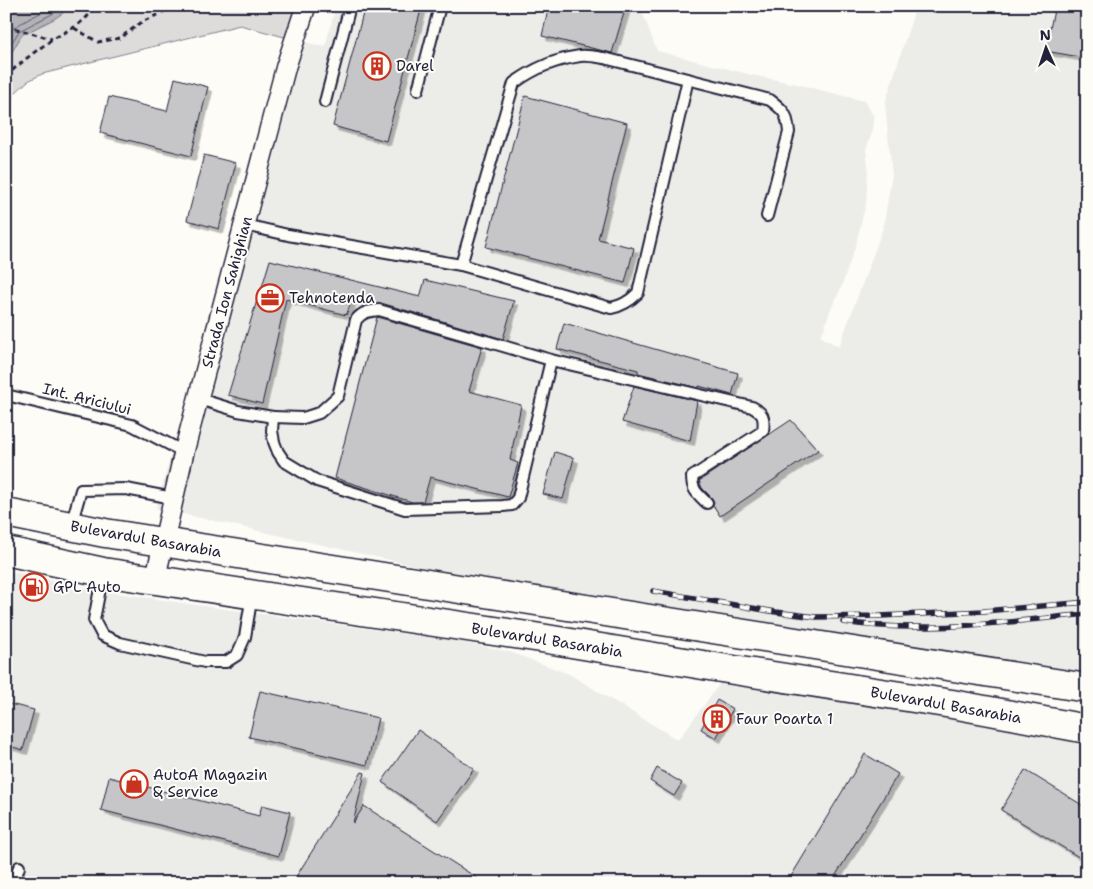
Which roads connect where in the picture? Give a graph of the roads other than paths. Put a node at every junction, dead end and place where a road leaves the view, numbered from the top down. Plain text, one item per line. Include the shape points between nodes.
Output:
1 (306, 6) edge
2 (350, 6) edge
3 (440, 6) edge
4 (688, 79) junction
5 (418, 90) dead end
6 (325, 102) dead end
7 (767, 216) dead end
8 (245, 225) junction
9 (461, 266) junction
10 (552, 360) junction
11 (6, 395) edge
12 (199, 400) junction
13 (273, 417) junction
14 (184, 452) junction
15 (173, 498) junction
16 (707, 503) dead end
17 (6, 513) edge
18 (70, 526) junction
19 (163, 542) junction
20 (6, 551) edge
21 (103, 572) junction
22 (155, 580) junction
23 (252, 594) junction
24 (1087, 688) edge
25 (1087, 729) edge
26 (19, 867) dead end
27 (14, 883) edge

1 - 8 street, Strada Ion Sahighian via 286,66
2 - 6 lane
3 - 5 lane
4 - 7 lane via 770,100 782,108 789,132
4 - 9 lane via 604,58 582,56 546,64 514,83
4 - 9 lane via 638,292 630,301 610,308
8 - 9 lane
8 - 12 street, Strada Ion Sahighian
10 - 13 lane via 378,310 366,312 356,320 338,396 319,413 303,418
10 - 13 lane via 518,498 512,505 406,509 317,481 284,461 274,442
10 - 16 lane via 752,406 760,411 764,419 763,430 692,478 694,490
11 - 14 lane, Int. Ariciului via 132,425
12 - 13 lane
12 - 14 street, Strada Ion Sahighian
14 - 15 street, Strada Ion Sahighian
15 - 18 lane via 126,489 81,490
15 - 19 street, Strada Ion Sahighian
17 - 18 main road, Bulevardul Basarabia
18 - 19 main road, Bulevardul Basarabia
19 - 22 street, Strada Ion Sahighian
19 - 24 main road, Bulevardul Basarabia
20 - 21 main road, Bulevardul Basarabia
21 - 22 main road, Bulevardul Basarabia
21 - 23 lane via 94,620 102,635 120,643 205,662 226,662 237,655
22 - 23 main road, Bulevardul Basarabia
23 - 25 main road, Bulevardul Basarabia via 952,704
26 - 27 lane

